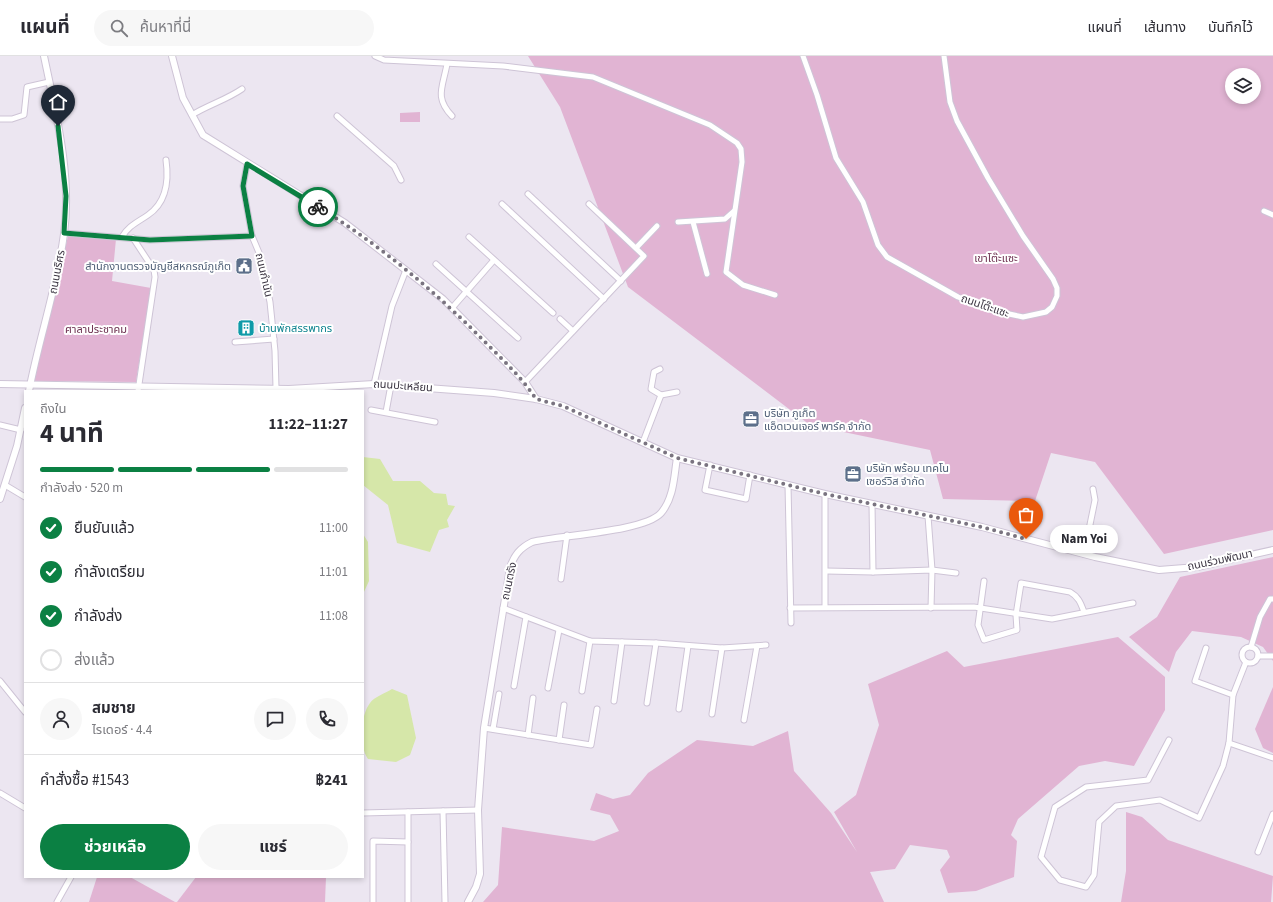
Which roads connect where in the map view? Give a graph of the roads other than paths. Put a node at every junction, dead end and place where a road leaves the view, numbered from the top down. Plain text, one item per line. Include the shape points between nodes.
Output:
1 (44, 56) edge
2 (172, 56) edge
3 (375, 56) edge
4 (803, 56) edge
5 (944, 56) edge
6 (447, 64) junction
7 (49, 82) junction
8 (242, 89) dead end
9 (192, 115) junction
10 (337, 116) dead end
11 (452, 116) dead end
12 (0, 119) edge
13 (166, 160) dead end
14 (247, 164) junction
15 (401, 180) dead end
16 (528, 194) dead end
17 (502, 204) dead end
18 (589, 204) dead end
19 (734, 211) junction
20 (1264, 211) dead end
21 (1273, 216) edge
22 (678, 222) dead end
23 (693, 222) junction
24 (657, 226) dead end
25 (64, 233) junction
26 (252, 236) junction
27 (122, 237) junction
28 (469, 237) dead end
29 (133, 238) junction
30 (636, 248) junction
31 (494, 260) junction
32 (436, 264) dead end
33 (406, 270) junction
34 (706, 274) dead end
35 (621, 281) junction
36 (466, 291) junction
37 (775, 295) dead end
38 (604, 298) junction
39 (452, 308) junction
40 (553, 313) dead end
41 (560, 319) dead end
42 (573, 331) junction
43 (518, 338) dead end
44 (274, 339) junction
45 (235, 342) dead end
46 (660, 369) dead end
47 (524, 382) junction
48 (0, 384) edge
49 (374, 384) junction
50 (391, 385) junction
51 (29, 388) edge
52 (138, 388) edge
53 (276, 388) junction
54 (92, 389) edge
55 (183, 389) edge
56 (289, 390) edge
57 (678, 392) dead end
58 (661, 394) junction
59 (536, 399) junction
60 (371, 410) dead end
61 (24, 412) edge
62 (386, 412) junction
63 (436, 422) dead end
64 (0, 425) edge
65 (20, 430) junction
66 (643, 442) junction
67 (677, 458) junction
68 (710, 465) junction
69 (750, 475) junction
70 (5, 485) junction
71 (788, 485) junction
72 (1093, 489) dead end
73 (825, 494) junction
74 (24, 495) edge
75 (0, 499) edge
76 (872, 504) junction
77 (928, 516) junction
78 (567, 535) junction
79 (1273, 550) edge
80 (1084, 554) junction
81 (932, 570) junction
82 (826, 571) junction
83 (873, 572) junction
84 (956, 573) dead end
85 (561, 579) dead end
86 (984, 581) dead end
87 (1273, 599) edge
88 (1133, 603) dead end
89 (825, 607) junction
90 (503, 608) junction
91 (790, 608) junction
92 (931, 608) junction
93 (979, 609) junction
94 (1084, 612) junction
95 (1016, 615) junction
96 (526, 617) junction
97 (791, 623) dead end
98 (559, 630) junction
99 (590, 641) junction
100 (622, 642) junction
101 (656, 643) junction
102 (766, 645) dead end
103 (688, 646) junction
104 (757, 646) junction
105 (1251, 647) junction
106 (722, 648) junction
107 (1206, 648) dead end
108 (1258, 656) junction
109 (1273, 656) edge
110 (1246, 662) junction
111 (0, 681) edge
112 (514, 686) dead end
113 (548, 688) dead end
114 (582, 691) dead end
115 (499, 694) dead end
116 (1233, 695) junction
117 (533, 698) dead end
118 (614, 701) dead end
119 (647, 703) dead end
120 (564, 705) dead end
121 (597, 709) dead end
122 (679, 709) dead end
123 (24, 711) edge
124 (712, 714) dead end
125 (744, 720) dead end
126 (484, 728) junction
127 (493, 729) junction
128 (528, 735) junction
129 (559, 740) junction
130 (1169, 740) dead end
131 (1229, 743) junction
132 (1273, 758) edge
133 (0, 793) edge
134 (24, 807) edge
135 (478, 810) junction
136 (443, 811) junction
137 (408, 812) junction
138 (364, 813) edge
139 (1273, 814) edge
140 (408, 842) junction
141 (1258, 852) dead end
142 (70, 878) edge
143 (57, 902) edge
144 (373, 902) edge
145 (408, 902) edge
146 (445, 902) edge
147 (468, 902) edge

1 - 7 street, ถนนนริศร
2 - 9 street via 183,98
3 - 6 street via 384,60
4 - 5 street, ถนนโต๊ะแซะ via 818,95 836,158 863,202 878,245 887,258 958,297 995,311 1023,317 1046,312 1052,307 1057,296 1057,288 996,191 957,121 950,102
6 - 11 street via 441,97 443,107
6 - 19 street via 503,66 593,77 710,125 737,143 741,150 742,162
7 - 12 street via 28,87 24,115
7 - 25 street, ถนนนริศร via 60,137 66,196
8 - 9 street
9 - 14 street via 203,135
10 - 15 street via 394,166
13 - 27 street via 168,181 165,196 154,211 131,226
14 - 26 street, ถนนกำนัน via 243,186
14 - 33 street via 345,223
16 - 35 street
17 - 38 street
18 - 30 street
19 - 23 street via 725,219
19 - 37 street via 726,272 742,286
20 - 21 street
22 - 23 street
23 - 34 street
24 - 30 street
25 - 27 street
25 - 51 street, ถนนนริศร via 54,289
26 - 29 street via 150,240
26 - 44 street, ถนนกำนัน via 260,255 270,302
27 - 29 street
28 - 31 street
29 - 52 street via 154,270 155,277
30 - 35 street via 644,256
31 - 36 street
31 - 40 street
32 - 36 street
33 - 39 street
33 - 49 street via 391,311
35 - 38 street
36 - 39 street
36 - 43 street
38 - 42 street
39 - 47 street
41 - 42 street
42 - 47 street
44 - 45 street
44 - 53 street, ถนนกำนัน
46 - 58 street via 654,372 651,389
47 - 59 street
48 - 51 street, ถนนปะเหลียน
49 - 50 street, ถนนปะเหลียน
49 - 56 street, ถนนปะเหลียน
50 - 59 street, ถนนปะเหลียน
50 - 62 street
51 - 54 street, ถนนปะเหลียน
52 - 54 street, ถนนปะเหลียน
52 - 55 street, ถนนปะเหลียน
53 - 55 street, ถนนปะเหลียน
53 - 56 street, ถนนปะเหลียน
57 - 58 street
58 - 66 street
59 - 66 street via 563,406
60 - 62 street
61 - 65 street
62 - 63 street
64 - 65 street
65 - 70 street
66 - 67 street
67 - 68 street, ถนนร่วมพัฒนา
67 - 78 street, ถนนตรัง via 668,501 662,512 654,519 625,527
68 - 69 street, ถนนร่วมพัฒนา
68 - 69 street via 705,490 746,499
69 - 71 street, ถนนร่วมพัฒนา
70 - 74 street
70 - 75 street
71 - 73 street, ถนนร่วมพัฒนา
71 - 91 street
72 - 80 street via 1094,500
73 - 76 street, ถนนร่วมพัฒนา
73 - 82 street
76 - 77 street, ถนนร่วมพัฒนา
76 - 83 street
77 - 80 street, ถนนร่วมพัฒนา via 982,527
77 - 81 street
78 - 85 street
78 - 90 street, ถนนตรัง via 532,542 517,552 510,568
79 - 80 street, ถนนร่วมพัฒนา via 1197,567 1159,570
81 - 83 street
81 - 84 street
81 - 92 street
82 - 83 street
82 - 89 street
86 - 93 street
87 - 105 street via 1270,599 1260,617
88 - 94 street
89 - 91 street
89 - 92 street
90 - 96 street
90 - 126 street, ถนนตรัง
91 - 97 street
92 - 93 street
93 - 95 street
93 - 95 street via 978,625 984,640 1017,630
94 - 95 street via 1052,619
94 - 95 street via 1076,595 1070,592 1021,583
96 - 98 street
96 - 112 street
98 - 99 street
98 - 113 street
99 - 100 street
99 - 114 street
100 - 101 street
100 - 118 street
101 - 103 street
101 - 119 street
102 - 104 street
103 - 106 street
103 - 122 street
104 - 106 street
104 - 125 street
105 - 108 street via 1256,649
105 - 110 street via 1242,653
106 - 124 street
107 - 116 street via 1195,682
108 - 109 street
108 - 110 street via 1253,663
110 - 116 street
111 - 123 street
115 - 127 street
116 - 131 street
117 - 128 street
120 - 129 street
121 - 129 street via 591,745
126 - 127 street
126 - 135 street, ถนนตรัง
127 - 128 street
128 - 129 street
130 - 131 street via 1148,780 1086,788 1056,807 1041,857 1060,880 1086,887 1094,874 1099,822 1116,806 1160,800 1199,818 1223,766
131 - 132 street
133 - 134 street
135 - 136 street
135 - 147 street, ถนนตรัง via 480,874
136 - 137 street
136 - 146 street
137 - 138 street
137 - 140 street
139 - 141 street
140 - 144 street via 373,841
140 - 145 street
142 - 143 street

